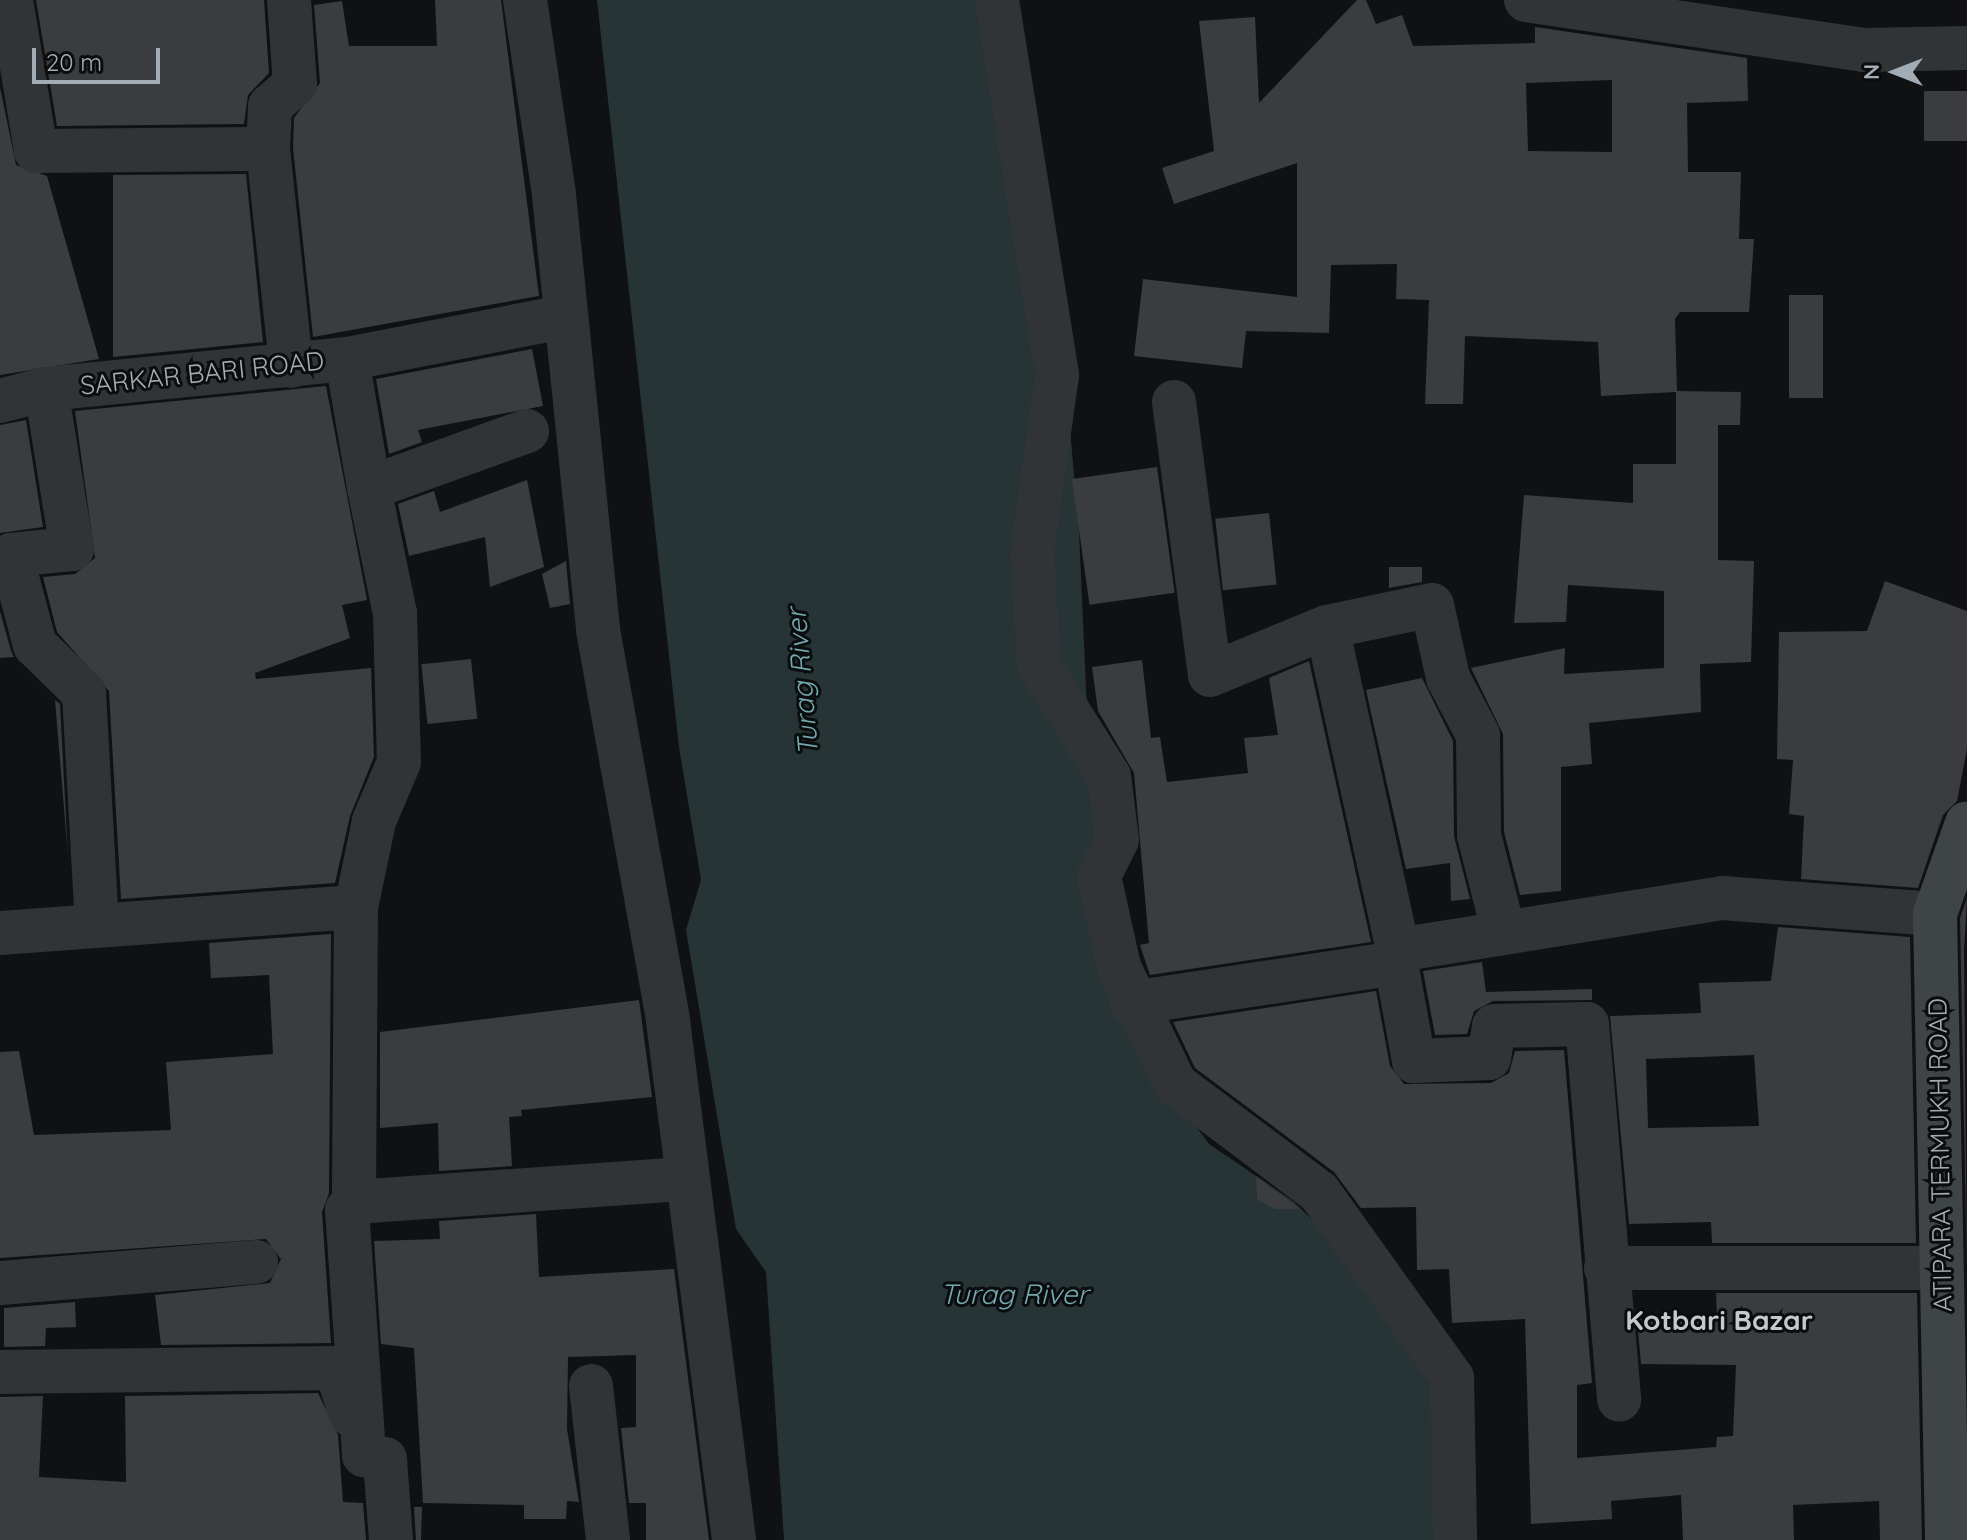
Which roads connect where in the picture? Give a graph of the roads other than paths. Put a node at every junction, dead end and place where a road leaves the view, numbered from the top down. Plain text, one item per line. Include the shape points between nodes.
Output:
1 (11, 0) edge
2 (289, 0) edge
3 (525, 0) edge
4 (997, 0) edge
5 (1526, 0) edge
6 (1967, 48) edge
7 (268, 149) junction
8 (564, 317) junction
9 (347, 359) junction
10 (291, 366) junction
11 (46, 389) junction
12 (0, 401) edge
13 (1174, 402) dead end
14 (527, 431) dead end
15 (369, 488) junction
16 (1327, 627) junction
17 (1967, 823) edge
18 (356, 907) junction
19 (1935, 914) junction
20 (97, 924) junction
21 (0, 933) edge
22 (1504, 933) junction
23 (1397, 956) junction
24 (1132, 1003) junction
25 (685, 1179) junction
26 (354, 1202) junction
27 (256, 1262) dead end
28 (1606, 1268) junction
29 (1939, 1268) junction
30 (0, 1283) edge
31 (1957, 1361) edge
32 (0, 1372) edge
33 (591, 1386) dead end
34 (1619, 1400) dead end
35 (364, 1455) junction
36 (391, 1540) edge
37 (608, 1540) edge
38 (734, 1540) edge
39 (1455, 1540) edge
40 (1947, 1540) edge

1 - 7 street via 36,151
2 - 7 street via 295,84 270,106
3 - 8 street
4 - 24 street via 1057,375 1032,553 1039,665 1109,776 1117,840 1099,876
5 - 6 street via 1864,50
7 - 10 street
8 - 9 street
8 - 25 street via 598,630 668,1021
9 - 10 street, SARKAR BARI ROAD
9 - 15 street, SARKAR BARI ROAD
10 - 11 street, SARKAR BARI ROAD
11 - 12 street, SARKAR BARI ROAD
11 - 20 street via 72,549 11,555 35,645 84,693
13 - 16 street via 1210,675
14 - 15 street
15 - 18 street, SARKAR BARI ROAD via 395,613 399,762 374,821
16 - 22 street via 1432,605 1448,678 1478,735 1479,835
16 - 23 street
17 - 19 main road, ATIPARA TERMUKH ROAD
18 - 20 street
18 - 26 street, SARKAR BARI ROAD
19 - 22 street via 1722,898
19 - 29 main road, ATIPARA TERMUKH ROAD
20 - 21 street
22 - 23 street
23 - 24 street
23 - 28 street via 1414,1061 1489,1058 1494,1026 1587,1024
24 - 39 street via 1175,1084 1319,1192 1452,1378
25 - 26 street
25 - 38 street
26 - 35 street, SARKAR BARI ROAD via 347,1210
27 - 30 street
28 - 29 street
28 - 34 street
29 - 31 main road, ATIPARA TERMUKH ROAD
31 - 40 main road, ATIPARA TERMUKH ROAD
32 - 35 street via 336,1368
33 - 37 street
35 - 36 street via 385,1459

